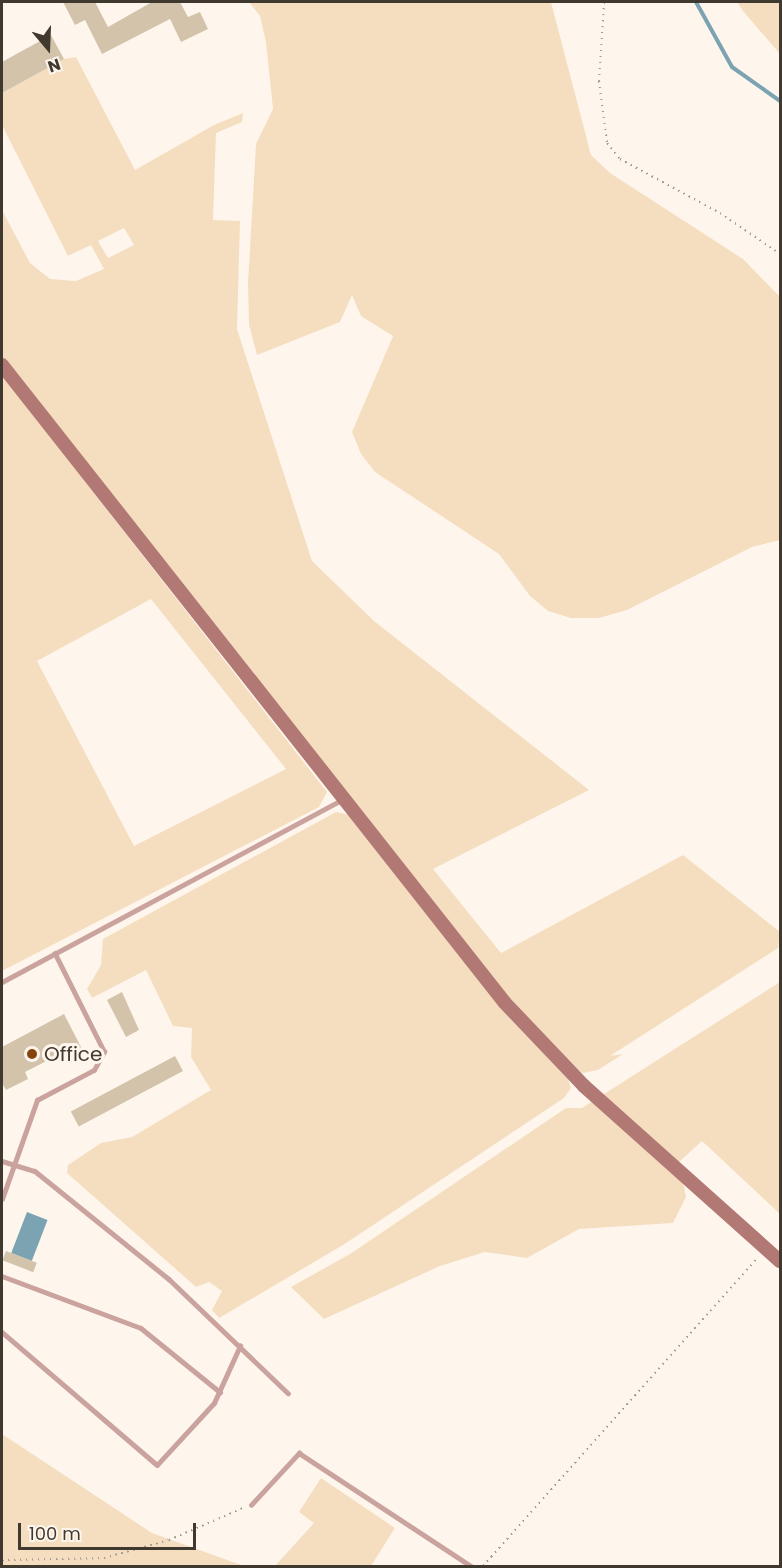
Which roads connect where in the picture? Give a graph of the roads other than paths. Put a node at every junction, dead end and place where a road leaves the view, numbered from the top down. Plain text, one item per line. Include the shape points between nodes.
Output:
1 (2, 366) edge
2 (343, 799) junction
3 (55, 954) junction
4 (2, 982) edge
5 (2, 1161) edge
6 (13, 1163) junction
7 (2, 1199) edge
8 (780, 1261) edge
9 (2, 1276) edge
10 (2, 1332) edge
11 (240, 1346) junction
12 (220, 1392) junction
13 (288, 1394) dead end
14 (251, 1505) road end
15 (471, 1566) edge

1 - 2 street
2 - 3 lane
2 - 8 street via 466,955 547,1048
3 - 4 lane
3 - 6 lane via 104,1052 94,1070 37,1100
5 - 6 lane
6 - 7 lane
6 - 11 lane via 35,1171 169,1279
9 - 12 lane via 141,1328
10 - 12 lane via 157,1465
11 - 12 lane
11 - 13 lane
14 - 15 lane via 299,1454

